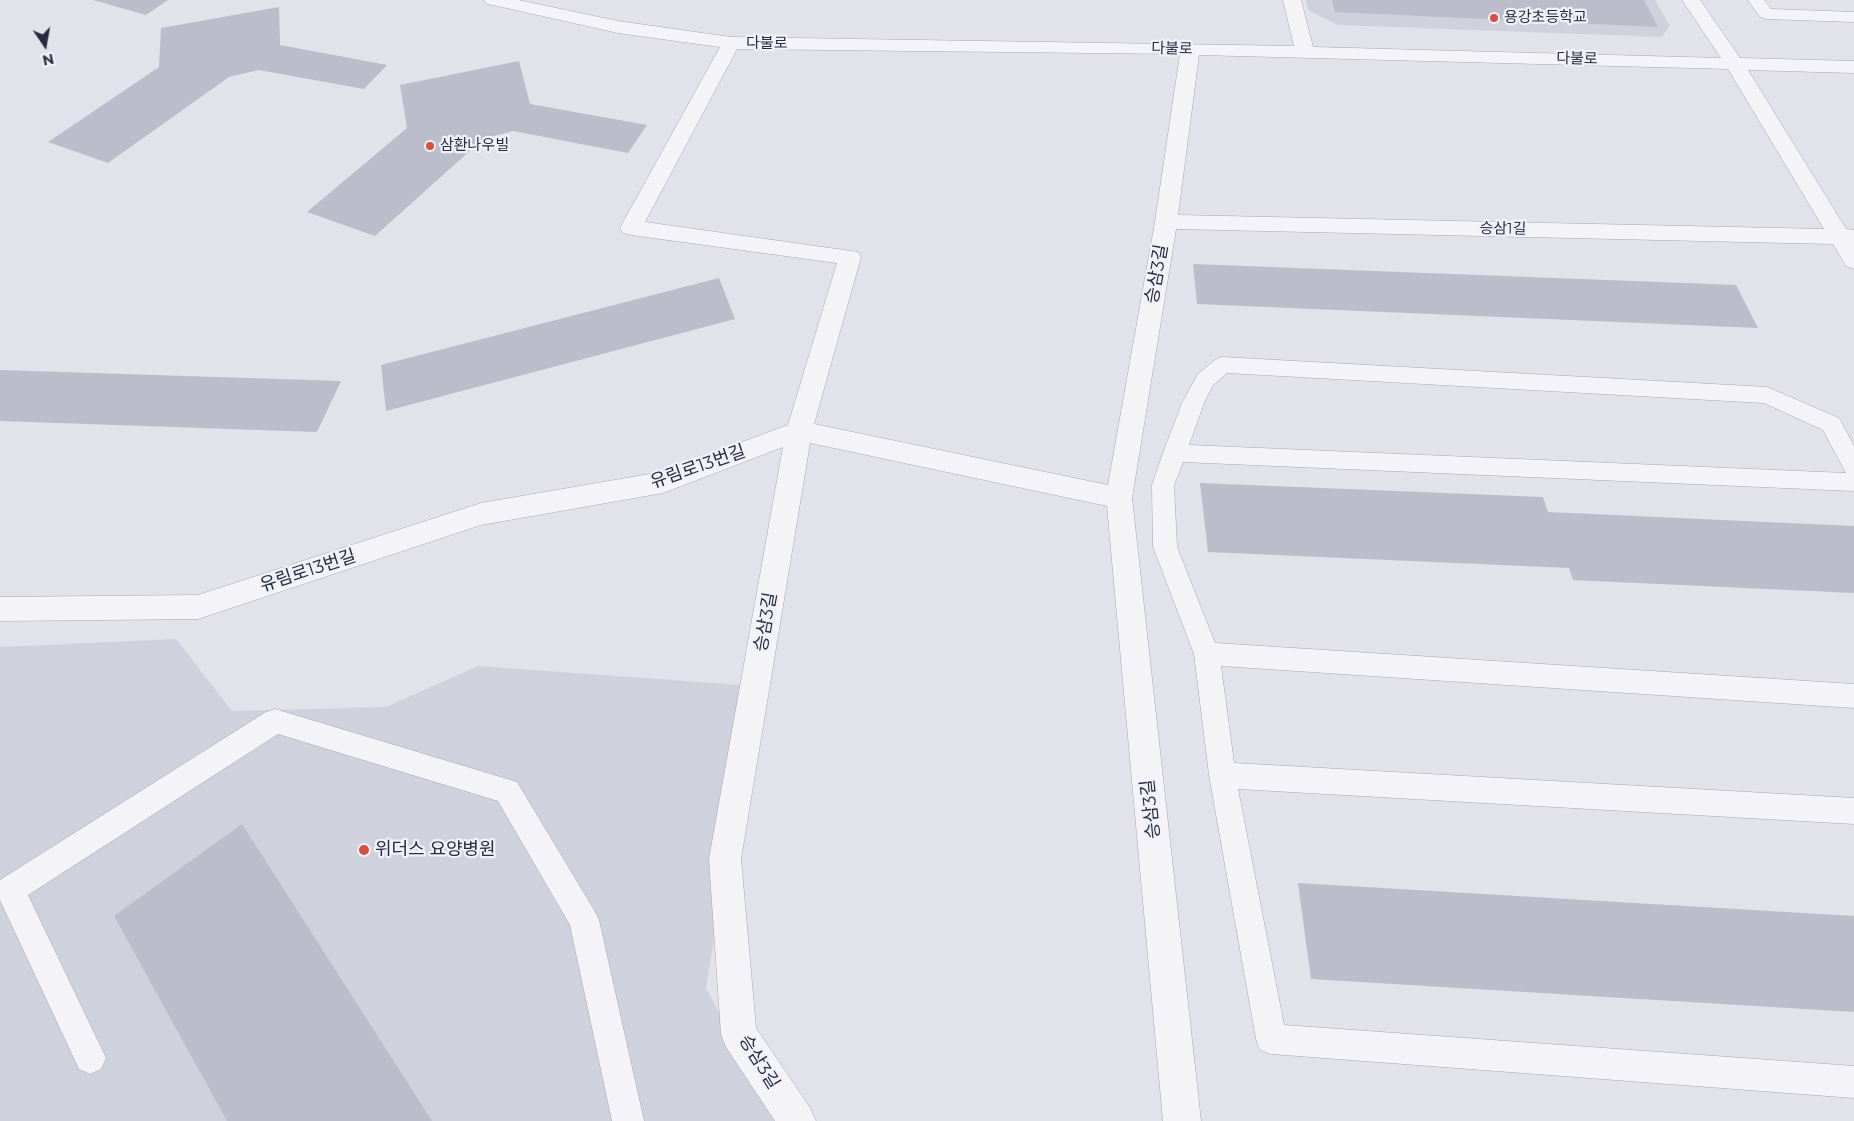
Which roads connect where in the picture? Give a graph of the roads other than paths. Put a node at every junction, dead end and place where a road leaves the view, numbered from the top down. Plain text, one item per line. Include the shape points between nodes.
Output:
1 (493, 0) edge
2 (1292, 0) edge
3 (1691, 0) edge
4 (1756, 0) edge
5 (1854, 17) edge
6 (731, 43) junction
7 (1190, 49) junction
8 (1305, 53) junction
9 (1734, 63) junction
10 (1854, 67) edge
11 (1166, 222) junction
12 (1847, 237) edge
13 (1854, 261) edge
14 (799, 431) junction
15 (1174, 453) junction
16 (1854, 467) edge
17 (1854, 482) edge
18 (1119, 498) junction
19 (0, 609) edge
20 (1207, 654) junction
21 (1854, 696) edge
22 (1222, 775) junction
23 (1854, 811) edge
24 (90, 1058) dead end
25 (1854, 1082) edge
26 (628, 1121) edge
27 (797, 1121) edge
28 (1182, 1121) edge

1 - 6 street, 다불로 via 618,26
2 - 8 street
3 - 9 street
4 - 5 lane via 1766,14
6 - 7 street, 다불로
6 - 14 street via 631,228 850,258
7 - 8 street, 다불로
7 - 11 street, 승삼3길
8 - 9 street, 다불로
9 - 10 street, 다불로
9 - 12 street
11 - 12 street, 승삼1길
11 - 18 street, 승삼3길
12 - 13 street
14 - 18 street
14 - 19 street, 유림로13번길 via 663,482 481,514 198,607
14 - 27 street, 승삼3길 via 725,859 739,1034
15 - 16 lane via 1204,380 1222,365 1767,395 1831,424
15 - 17 lane
15 - 20 lane via 1163,485 1165,547
18 - 28 street, 승삼3길
20 - 21 lane
20 - 22 lane
22 - 23 lane
22 - 25 lane via 1271,1039
24 - 26 lane via 10,890 275,720 507,791 584,920

